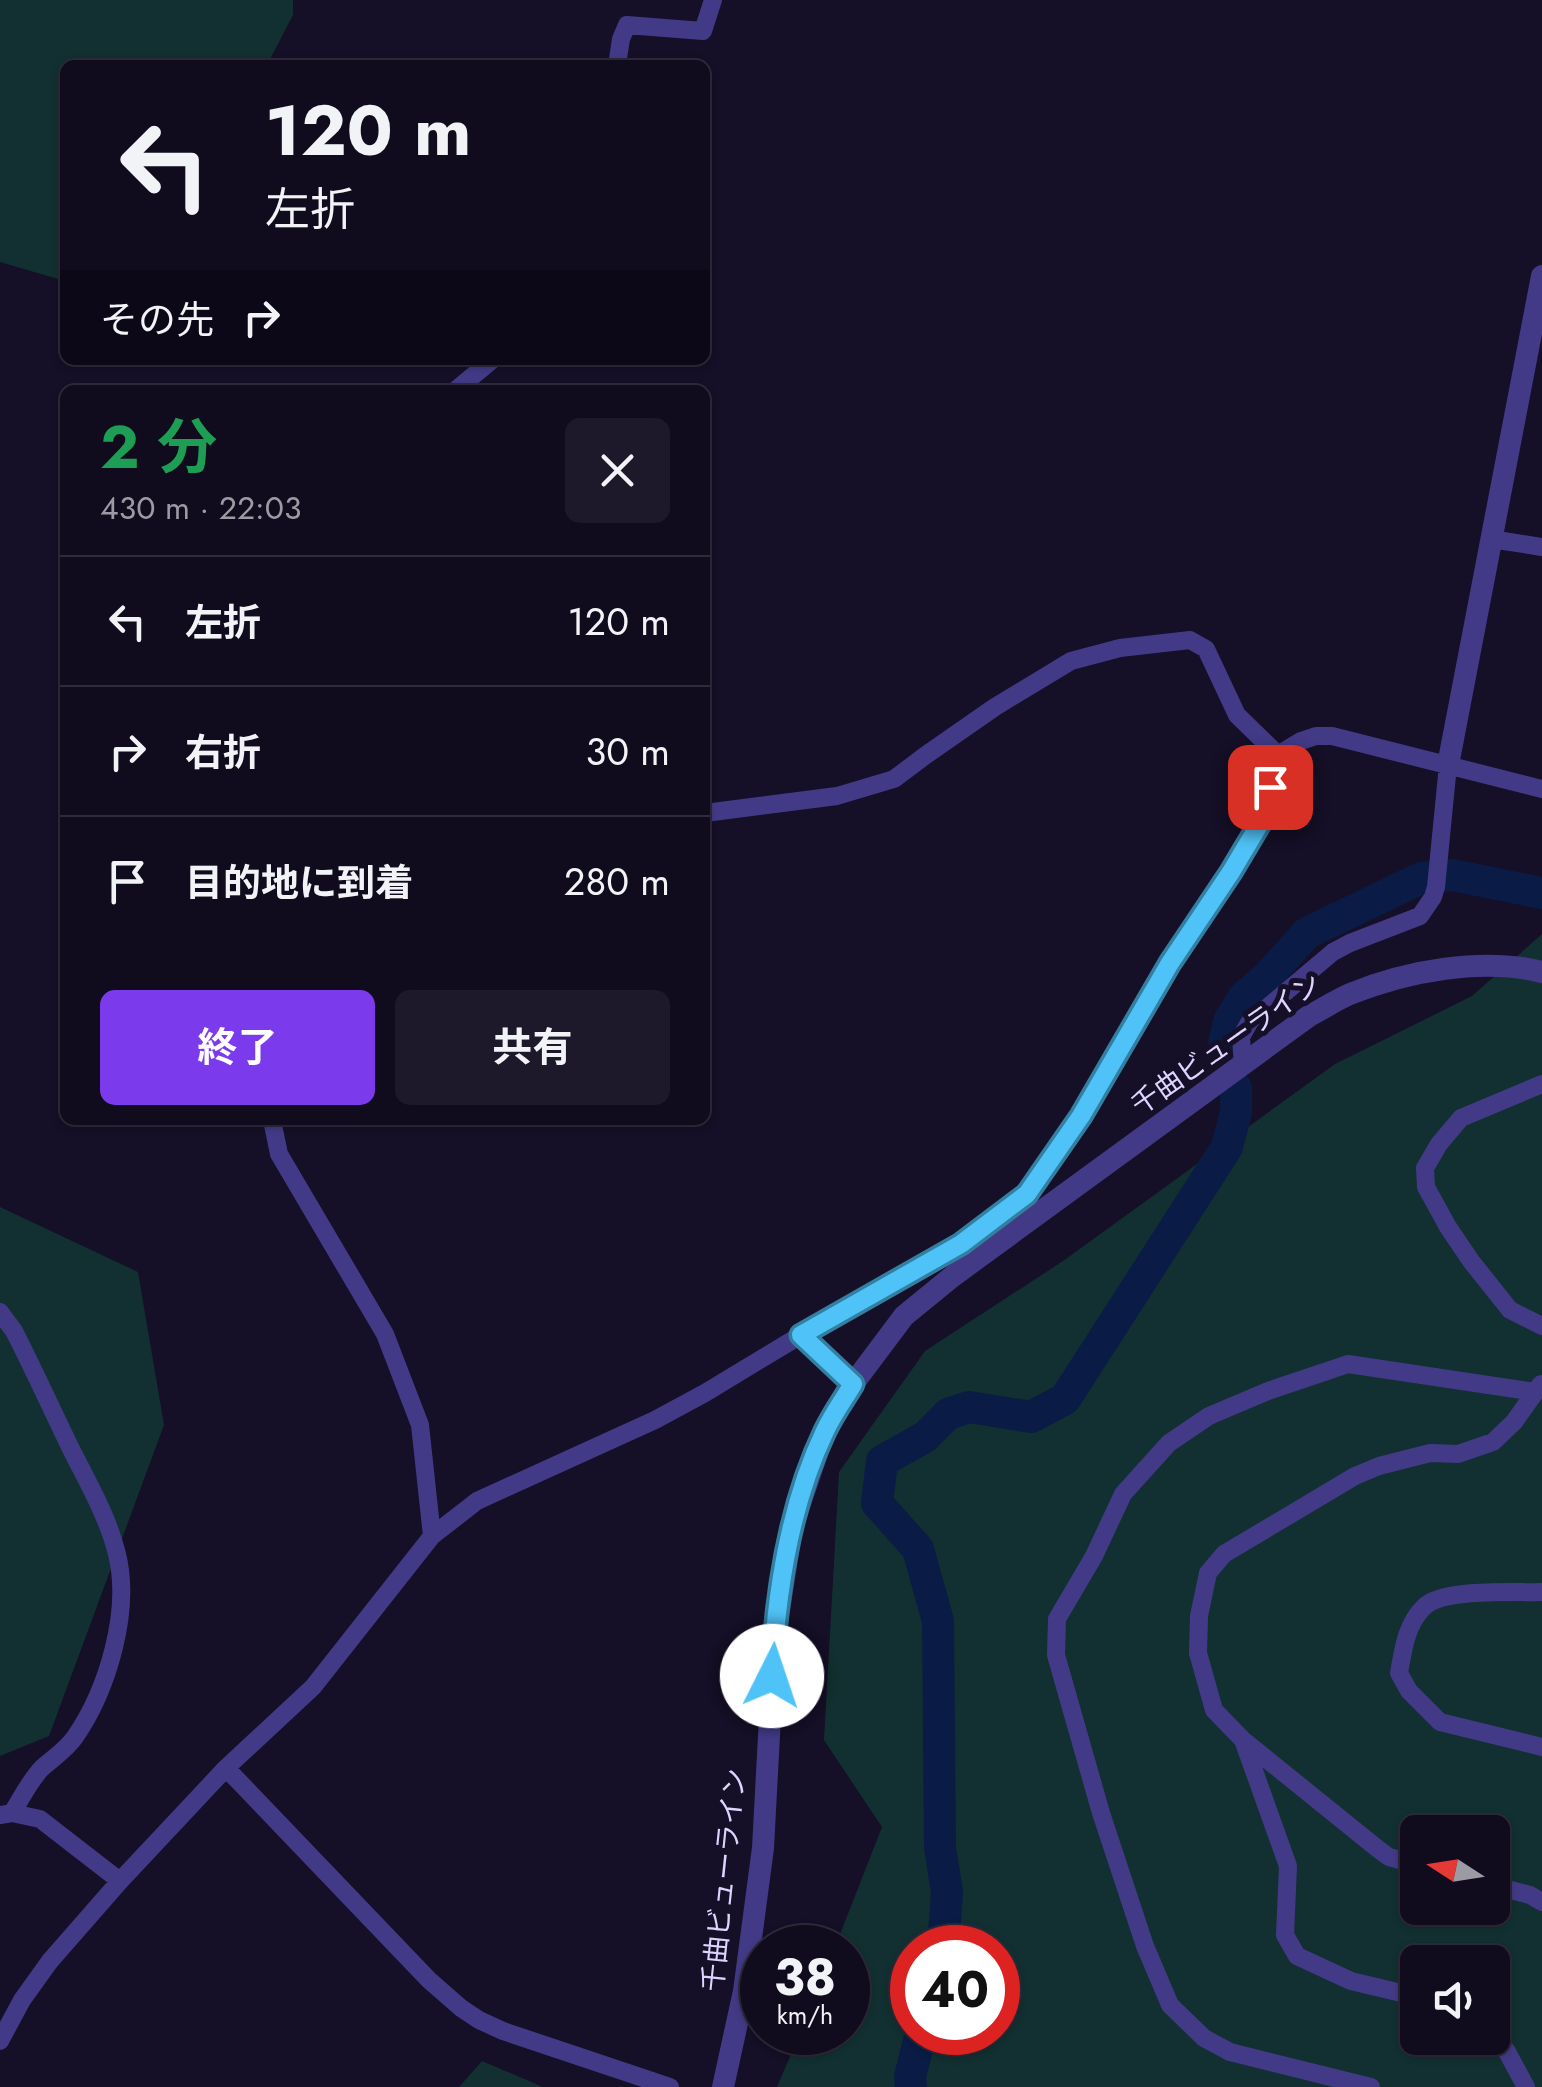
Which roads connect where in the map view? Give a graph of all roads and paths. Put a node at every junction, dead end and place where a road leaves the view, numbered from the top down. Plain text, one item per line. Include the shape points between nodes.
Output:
1 (714, 0) edge
2 (618, 60) edge
3 (1542, 276) edge
4 (486, 365) edge
5 (462, 385) edge
6 (1491, 539) junction
7 (1542, 547) edge
8 (1278, 755) junction
9 (1448, 765) junction
10 (1542, 788) edge
11 (710, 812) edge
12 (1542, 972) edge
13 (1243, 1065) junction
14 (1542, 1084) edge
15 (273, 1125) edge
16 (0, 1312) edge
17 (1542, 1326) edge
18 (801, 1335) junction
19 (853, 1384) junction
20 (1539, 1387) edge
21 (432, 1536) junction
22 (1542, 1592) edge
23 (1243, 1740) junction
24 (1542, 1747) edge
25 (226, 1768) junction
26 (6, 1814) edge
27 (1400, 1860) edge
28 (120, 1881) junction
29 (1510, 1890) edge
30 (1542, 1902) edge
31 (1400, 1993) edge
32 (0, 2041) edge
33 (1509, 2055) edge
34 (670, 2087) edge
35 (723, 2087) edge
36 (1371, 2087) edge
37 (1526, 2087) edge

1 - 2 street via 703,31 627,25
3 - 6 street
4 - 5 street
6 - 7 street
6 - 9 street
8 - 9 street via 1301,741 1332,736
8 - 11 street via 1237,715 1206,649 1190,640 1071,662 894,780 838,796
8 - 18 street via 1265,815 1027,1194 961,1244
9 - 10 street
9 - 13 street via 1434,897 1420,916 1334,952 1249,1023 1240,1036
12 - 13 street, 千曲ビューライン via 1498,967 1418,973 1309,1016
13 - 19 street, 千曲ビューライン via 916,1306
14 - 17 street via 1461,1118 1425,1168 1426,1187 1471,1261 1510,1310
15 - 21 street via 279,1154 385,1334 420,1424
16 - 26 street via 103,1512 118,1556 121,1595 105,1677 86,1719
18 - 19 street
18 - 21 street via 654,1420 477,1501
19 - 35 street, 千曲ビューライン via 825,1430 792,1527 774,1642 763,1848
20 - 23 street via 1493,1442 1355,1476 1216,1563 1199,1616 1198,1653 1214,1710
20 - 36 street via 1348,1364 1209,1416 1169,1443 1123,1494 1058,1620 1056,1655 1101,1812 1170,2005 1204,2038 1230,2052
21 - 25 street via 313,1687
22 - 24 street via 1454,1594 1425,1605 1408,1632 1399,1674 1440,1722
23 - 27 street via 1378,1850
23 - 31 street via 1288,1866 1285,1935 1298,1956 1351,1981
25 - 28 street
25 - 34 street via 461,2008 503,2031
26 - 28 street via 40,1819
28 - 32 street via 50,1961
29 - 30 street
33 - 37 street

